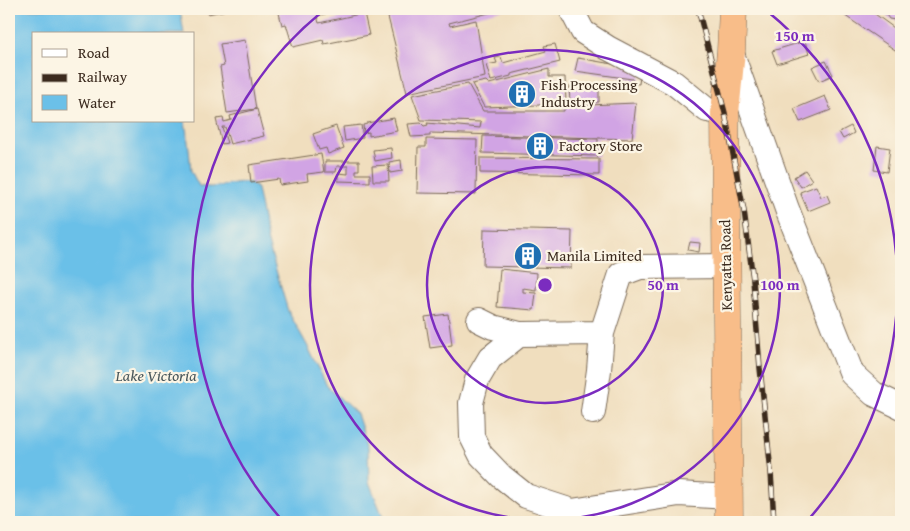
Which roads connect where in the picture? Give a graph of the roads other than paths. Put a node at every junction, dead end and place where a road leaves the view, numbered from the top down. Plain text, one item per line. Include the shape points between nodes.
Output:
1 (571, 9) edge
2 (733, 9) edge
3 (732, 51) junction
4 (725, 113) junction
5 (726, 266) junction
6 (479, 320) dead end
7 (602, 333) junction
8 (520, 334) junction
9 (900, 407) edge
10 (593, 412) dead end
11 (729, 510) edge

1 - 4 street via 583,32 674,84 707,110
2 - 3 highway, Kenyatta Road
3 - 4 highway, Kenyatta Road
3 - 9 street via 787,209 852,374 874,394
4 - 5 highway, Kenyatta Road
5 - 7 street via 640,267 621,274
5 - 11 highway, Kenyatta Road
6 - 8 street
7 - 8 street
7 - 10 street
8 - 11 street via 490,358 477,380 471,403 472,437 481,455 501,476 526,496 572,511 679,494

